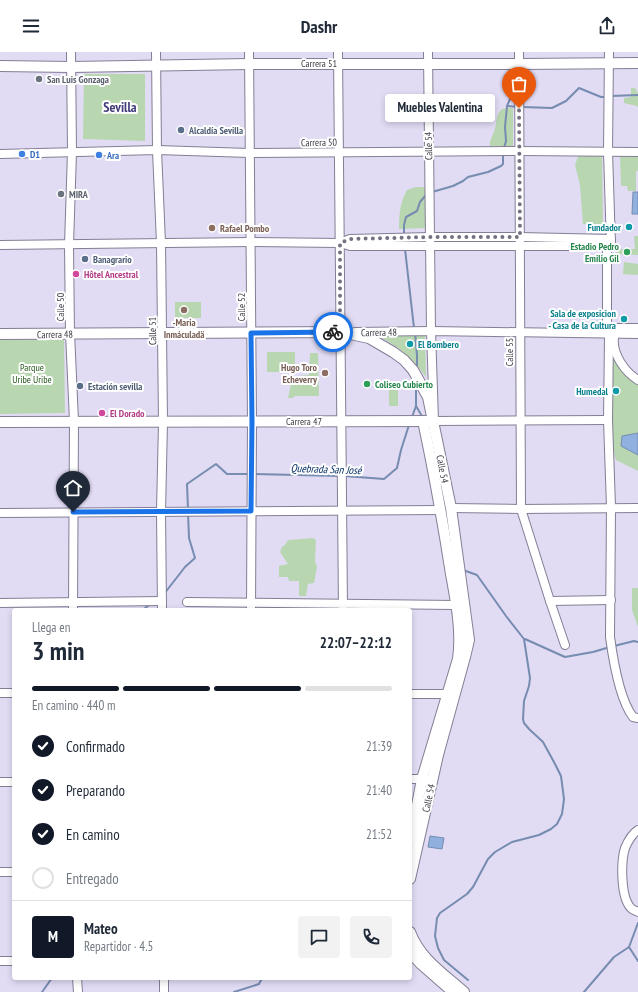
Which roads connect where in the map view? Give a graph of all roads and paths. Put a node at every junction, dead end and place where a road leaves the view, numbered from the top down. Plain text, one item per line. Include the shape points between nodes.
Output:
1 (71, 52) edge
2 (156, 52) edge
3 (249, 52) edge
4 (338, 52) edge
5 (428, 52) edge
6 (519, 52) edge
7 (609, 57) edge
8 (428, 63) junction
9 (638, 63) edge
10 (249, 64) junction
11 (338, 64) junction
12 (519, 64) junction
13 (156, 65) junction
14 (0, 66) edge
15 (71, 67) junction
16 (157, 150) junction
17 (519, 151) junction
18 (72, 152) junction
19 (339, 152) junction
20 (608, 152) junction
21 (638, 152) edge
22 (249, 153) junction
23 (428, 153) junction
24 (0, 154) edge
25 (430, 237) junction
26 (520, 237) junction
27 (251, 242) junction
28 (161, 243) junction
29 (340, 243) junction
30 (609, 243) junction
31 (0, 245) edge
32 (69, 245) junction
33 (430, 246) junction
34 (520, 246) junction
35 (638, 328) edge
36 (431, 331) junction
37 (162, 332) junction
38 (340, 332) junction
39 (520, 332) junction
40 (612, 332) junction
41 (70, 333) junction
42 (251, 333) junction
43 (0, 334) edge
44 (638, 334) edge
45 (638, 376) edge
46 (638, 380) edge
47 (520, 420) junction
48 (608, 420) junction
49 (74, 421) junction
50 (341, 421) junction
51 (423, 421) junction
52 (434, 421) junction
53 (0, 422) edge
54 (163, 422) junction
55 (252, 422) junction
56 (611, 507) junction
57 (638, 508) edge
58 (446, 509) junction
59 (521, 509) junction
60 (251, 511) junction
61 (342, 511) junction
62 (73, 512) junction
63 (162, 512) junction
64 (0, 513) edge
65 (611, 600) junction
66 (187, 602) dead end
67 (550, 602) junction
68 (0, 603) edge
69 (456, 605) junction
70 (73, 606) edge
71 (108, 606) edge
72 (162, 606) edge
73 (251, 606) edge
74 (343, 607) edge
75 (395, 607) edge
76 (565, 645) dead end
77 (0, 693) edge
78 (12, 693) edge
79 (412, 694) edge
80 (448, 694) junction
81 (638, 718) edge
82 (412, 779) edge
83 (427, 779) junction
84 (0, 782) edge
85 (12, 782) edge
86 (638, 830) edge
87 (412, 835) edge
88 (412, 867) edge
89 (0, 872) edge
90 (12, 872) edge
91 (638, 912) edge
92 (412, 937) edge
93 (412, 954) edge
94 (0, 961) edge
95 (12, 961) edge
96 (77, 980) edge
97 (164, 980) edge
98 (78, 992) edge
99 (164, 992) edge
100 (453, 992) edge
101 (464, 992) edge

1 - 15 street, Calle 50
2 - 13 street, Calle 51
3 - 10 street, Calle 52
4 - 11 street
5 - 8 street, Calle 54
6 - 12 street, Calle 55
7 - 9 main road, Carrera 51
7 - 12 main road, Carrera 51
7 - 20 street
8 - 11 main road, Carrera 51
8 - 12 main road, Carrera 51
8 - 23 street, Calle 54
10 - 11 main road, Carrera 51
10 - 13 main road, Carrera 51
10 - 22 street, Calle 52
11 - 19 street
12 - 17 street, Calle 55
13 - 15 main road, Carrera 51
13 - 16 street, Calle 51
14 - 15 main road, Carrera 51
15 - 18 street, Calle 50
16 - 18 street, Carrera 50
16 - 22 street, Carrera 50
16 - 28 street, Calle 51
17 - 20 street, Carrera 50
17 - 23 street, Carrera 50
17 - 26 street, Calle 55
18 - 24 street, Carrera 50
18 - 32 street, Calle 50
19 - 22 street, Carrera 50
19 - 23 street, Carrera 50
19 - 29 street
20 - 21 street, Carrera 50
20 - 30 street
22 - 27 street, Calle 52
23 - 25 street, Calle 54
25 - 26 street
25 - 29 street via 350,239
25 - 33 street, Calle 54
26 - 30 street
26 - 34 street, Calle 55
27 - 28 street
27 - 29 street
27 - 42 street, Calle 52
28 - 32 street
28 - 37 street, Calle 51
29 - 33 street via 350,246
29 - 38 street
30 - 34 street
30 - 40 street
31 - 32 street
32 - 41 street, Calle 50
33 - 34 street
33 - 36 street, Calle 54
34 - 39 street, Calle 55
35 - 40 street, Carrera 48
36 - 38 street, Carrera 48
36 - 39 street, Carrera 48
36 - 52 street, Calle 54
37 - 41 main road, Carrera 48
37 - 42 main road, Carrera 48
37 - 54 street, Calle 51
38 - 42 main road, Carrera 48
38 - 50 street
38 - 52 main road via 369,338 404,360 413,370 428,397
39 - 40 street, Carrera 48
39 - 47 street, Calle 55
40 - 44 street, Carrera 48
40 - 45 street via 622,357
40 - 46 street via 613,343 622,365
40 - 48 street
41 - 43 main road, Carrera 48
41 - 49 street, Calle 50
42 - 55 street, Calle 52
47 - 48 street, Carrera 47
47 - 52 street, Carrera 47
47 - 59 street, Calle 55
48 - 56 street
49 - 53 main road, Carrera 47
49 - 54 main road, Carrera 47
49 - 62 street, Calle 50
50 - 51 main road, Carrera 47
50 - 55 main road, Carrera 47
50 - 61 street
51 - 52 main road, Carrera 47
51 - 58 main road, Calle 54
52 - 58 main road, Calle 54
54 - 55 main road, Carrera 47
54 - 63 street, Calle 51
55 - 60 street, Calle 52
56 - 57 street
56 - 59 street
56 - 65 street
58 - 59 street
58 - 61 street
58 - 69 main road, Calle 54
58 - 83 main road, Calle 54 via 469,640 466,657
59 - 67 street, Calle 55
60 - 61 street
60 - 63 street
60 - 73 street, Calle 52
61 - 74 street
62 - 63 street
62 - 64 street
62 - 70 street, Calle 50
63 - 72 street, Calle 51
65 - 67 street
65 - 81 street via 612,656 627,709 633,717
66 - 73 street
67 - 76 street, Calle 55
68 - 70 street
69 - 75 street
69 - 80 main road, Calle 54 via 460,644
70 - 71 street
71 - 72 street
73 - 74 street
74 - 75 street
77 - 78 street
79 - 80 street
80 - 83 main road, Calle 54
82 - 83 street
83 - 87 main road, Calle 54
83 - 88 main road, Calle 54
84 - 85 street
86 - 91 street via 633,834 622,862 622,882 627,901 632,910
89 - 90 street
92 - 101 main road via 423,956
93 - 100 main road
94 - 95 street
96 - 98 street
97 - 99 street

